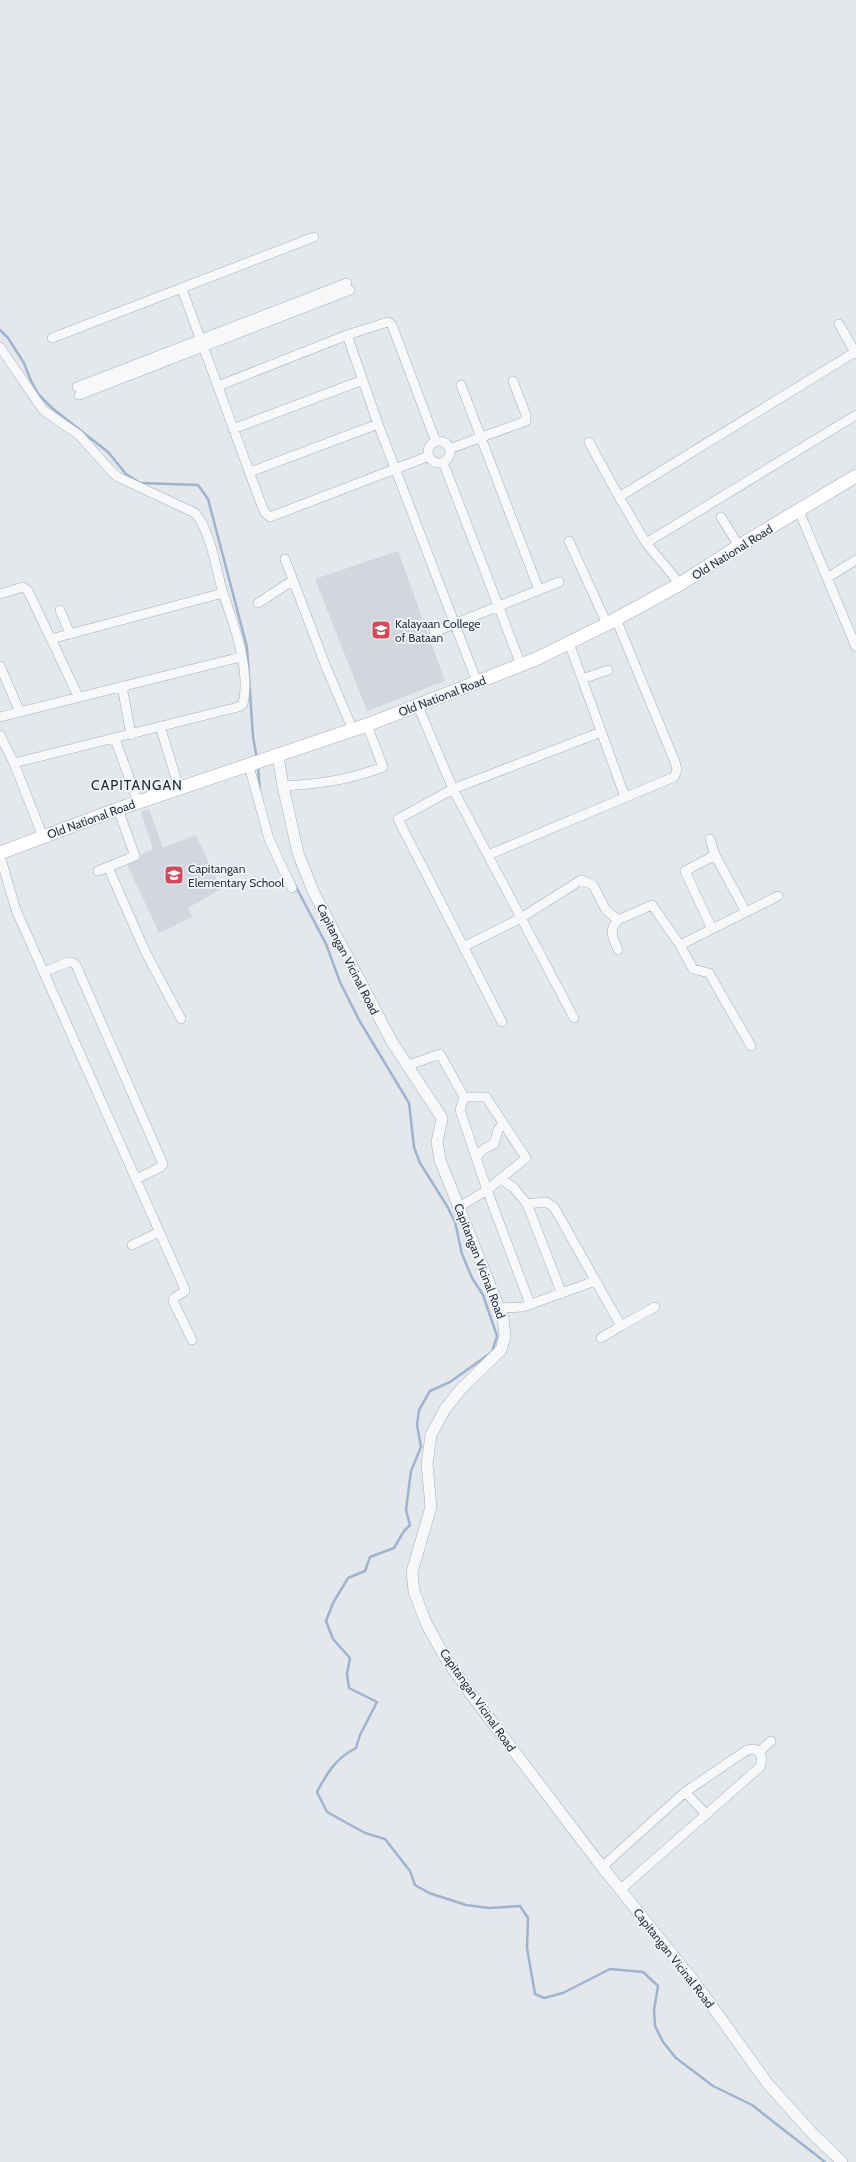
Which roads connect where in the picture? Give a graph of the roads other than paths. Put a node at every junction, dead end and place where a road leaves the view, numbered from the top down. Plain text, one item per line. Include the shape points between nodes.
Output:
1 (314, 238) dead end
2 (349, 287) dead end
3 (182, 289) junction
4 (838, 324) dead end
5 (347, 335) junction
6 (52, 338) dead end
7 (202, 344) junction
8 (0, 347) edge
9 (855, 353) edge
10 (363, 380) junction
11 (513, 382) dead end
12 (461, 385) dead end
13 (218, 386) junction
14 (78, 391) dead end
15 (856, 414) edge
16 (378, 424) junction
17 (233, 429) junction
18 (481, 437) junction
19 (436, 442) junction
20 (589, 442) dead end
21 (449, 449) junction
22 (429, 456) junction
23 (443, 462) junction
24 (395, 468) junction
25 (250, 472) junction
26 (856, 476) edge
27 (619, 497) junction
28 (799, 511) junction
29 (720, 517) dead end
30 (569, 541) dead end
31 (646, 543) junction
32 (739, 546) junction
33 (285, 559) dead end
34 (856, 560) edge
35 (827, 578) junction
36 (292, 581) junction
37 (559, 582) dead end
38 (680, 584) junction
39 (539, 590) junction
40 (0, 594) edge
41 (223, 594) junction
42 (258, 603) dead end
43 (498, 606) junction
44 (60, 610) dead end
45 (612, 622) junction
46 (454, 623) junction
47 (434, 632) dead end
48 (70, 634) junction
49 (51, 639) junction
50 (855, 642) edge
51 (570, 643) junction
52 (241, 657) junction
53 (521, 665) junction
54 (0, 666) edge
55 (608, 670) dead end
56 (582, 679) junction
57 (477, 682) junction
58 (122, 686) junction
59 (78, 696) junction
60 (418, 706) junction
61 (20, 712) junction
62 (0, 717) edge
63 (367, 725) junction
64 (160, 726) junction
65 (353, 730) junction
66 (601, 732) junction
67 (0, 735) edge
68 (130, 735) junction
69 (115, 739) junction
70 (278, 756) junction
71 (14, 763) junction
72 (256, 764) junction
73 (283, 786) junction
74 (179, 788) junction
75 (453, 789) junction
76 (625, 797) junction
77 (138, 802) junction
78 (118, 809) junction
79 (43, 837) junction
80 (710, 839) dead end
81 (0, 854) edge
82 (488, 855) junction
83 (715, 855) junction
84 (108, 867) junction
85 (98, 870) dead end
86 (292, 888) dead end
87 (778, 896) dead end
88 (746, 912) junction
89 (521, 918) junction
90 (618, 920) junction
91 (712, 929) junction
92 (680, 945) junction
93 (463, 947) junction
94 (618, 950) dead end
95 (44, 972) junction
96 (574, 1018) dead end
97 (181, 1019) dead end
98 (502, 1022) dead end
99 (751, 1046) dead end
100 (409, 1065) junction
101 (464, 1097) junction
102 (503, 1123) junction
103 (476, 1157) junction
104 (501, 1179) junction
105 (136, 1180) junction
106 (487, 1190) junction
107 (527, 1204) junction
108 (459, 1206) junction
109 (159, 1232) junction
110 (132, 1245) dead end
111 (595, 1281) junction
112 (562, 1294) junction
113 (530, 1304) junction
114 (654, 1307) dead end
115 (499, 1308) junction
116 (621, 1326) junction
117 (602, 1338) dead end
118 (192, 1340) dead end
119 (772, 1741) dead end
120 (759, 1752) junction
121 (685, 1792) junction
122 (705, 1813) junction
123 (602, 1868) junction
124 (620, 1890) junction
125 (842, 2162) edge

1 - 3 street
2 - 7 street
3 - 6 street
3 - 7 street
4 - 9 street
5 - 10 street
5 - 13 street
5 - 19 street via 382,323 388,322 392,325
7 - 13 street
7 - 14 street
8 - 41 street via 43,410 79,435 112,472 195,513 203,523 208,537
9 - 27 street
10 - 16 street
10 - 17 street
11 - 18 street via 526,421
12 - 18 street
13 - 17 street
15 - 31 street
16 - 24 street
16 - 25 street
17 - 25 street
18 - 21 street
18 - 39 street
19 - 21 street via 442,442
19 - 22 street via 429,449
20 - 27 street
21 - 23 street via 448,458
22 - 23 street via 433,461
22 - 24 street
23 - 43 street
24 - 25 street via 270,517 265,513
24 - 46 street
26 - 28 main road, Old National Road
27 - 31 street
28 - 32 main road, Old National Road
28 - 35 street
29 - 32 street
30 - 45 street
31 - 38 street
32 - 38 main road, Old National Road
33 - 36 street
34 - 35 street
35 - 50 street
36 - 42 street
36 - 65 street
37 - 39 street
38 - 45 main road, Old National Road
39 - 43 street
40 - 49 street via 23,587 28,591
41 - 48 street
41 - 52 street via 238,634
43 - 46 street
43 - 53 street
44 - 48 street
45 - 51 main road, Old National Road
45 - 76 street via 677,770 674,777
46 - 47 street
46 - 57 street
48 - 49 street
49 - 59 street
51 - 53 main road, Old National Road
51 - 56 street
52 - 58 street
52 - 64 street via 245,691 243,704
53 - 57 main road, Old National Road
54 - 61 street
55 - 56 street
56 - 66 street
57 - 60 main road, Old National Road
58 - 59 street
58 - 68 street
59 - 61 street
60 - 63 main road, Old National Road
60 - 75 street
61 - 62 street
63 - 65 main road, Old National Road
63 - 73 street via 383,767 356,777
64 - 68 street
64 - 74 street
65 - 70 main road, Old National Road
66 - 75 street
66 - 76 street
67 - 71 street
68 - 69 street
69 - 71 street
69 - 77 street
70 - 72 main road, Old National Road
70 - 73 street, Capitangan Vicinal Road
71 - 79 street
72 - 74 main road, Old National Road
72 - 86 street via 269,839
73 - 100 street, Capitangan Vicinal Road via 298,853 313,891 392,1042
74 - 77 main road, Old National Road
75 - 82 street
75 - 93 street via 398,819
76 - 82 street
77 - 78 main road, Old National Road
78 - 79 main road, Old National Road
78 - 84 street via 135,856
79 - 81 main road, Old National Road
80 - 83 street
81 - 95 street via 16,910
82 - 89 street
83 - 88 street
83 - 91 street via 686,869 685,873
84 - 85 street
84 - 97 street via 145,951
87 - 88 street
88 - 91 street
89 - 90 street via 581,880 593,885 606,910
89 - 93 street
89 - 96 street
90 - 92 street via 652,905
90 - 94 street via 611,927
91 - 92 street
92 - 99 street via 693,969 709,973
93 - 98 street
95 - 105 street
95 - 105 street via 68,962 76,965 114,1050 163,1164 161,1168
100 - 101 street via 440,1054
100 - 108 street, Capitangan Vicinal Road via 442,1118 437,1142 440,1160
101 - 102 street via 486,1097
101 - 103 street via 460,1110
102 - 103 street via 494,1144
102 - 104 street via 526,1158
103 - 106 street
104 - 106 street
104 - 107 street via 514,1188
105 - 109 street
106 - 108 street
106 - 113 street
107 - 111 street via 546,1202 554,1207
107 - 112 street
108 - 115 street, Capitangan Vicinal Road
109 - 110 street
109 - 118 street via 184,1286 185,1291 173,1301
111 - 112 street
111 - 116 street
112 - 113 street
113 - 115 street via 523,1307
114 - 116 street
115 - 123 street, Capitangan Vicinal Road via 505,1336 501,1350 461,1388 431,1434 427,1464 431,1507 412,1572 414,1591 426,1623 446,1659
116 - 117 street
119 - 120 street
120 - 121 street via 754,1749 747,1750
120 - 122 street via 762,1758 760,1767
121 - 122 street
121 - 123 street
122 - 124 street
123 - 124 street, Capitangan Vicinal Road
124 - 125 street, Capitangan Vicinal Road via 700,1989 768,2084

